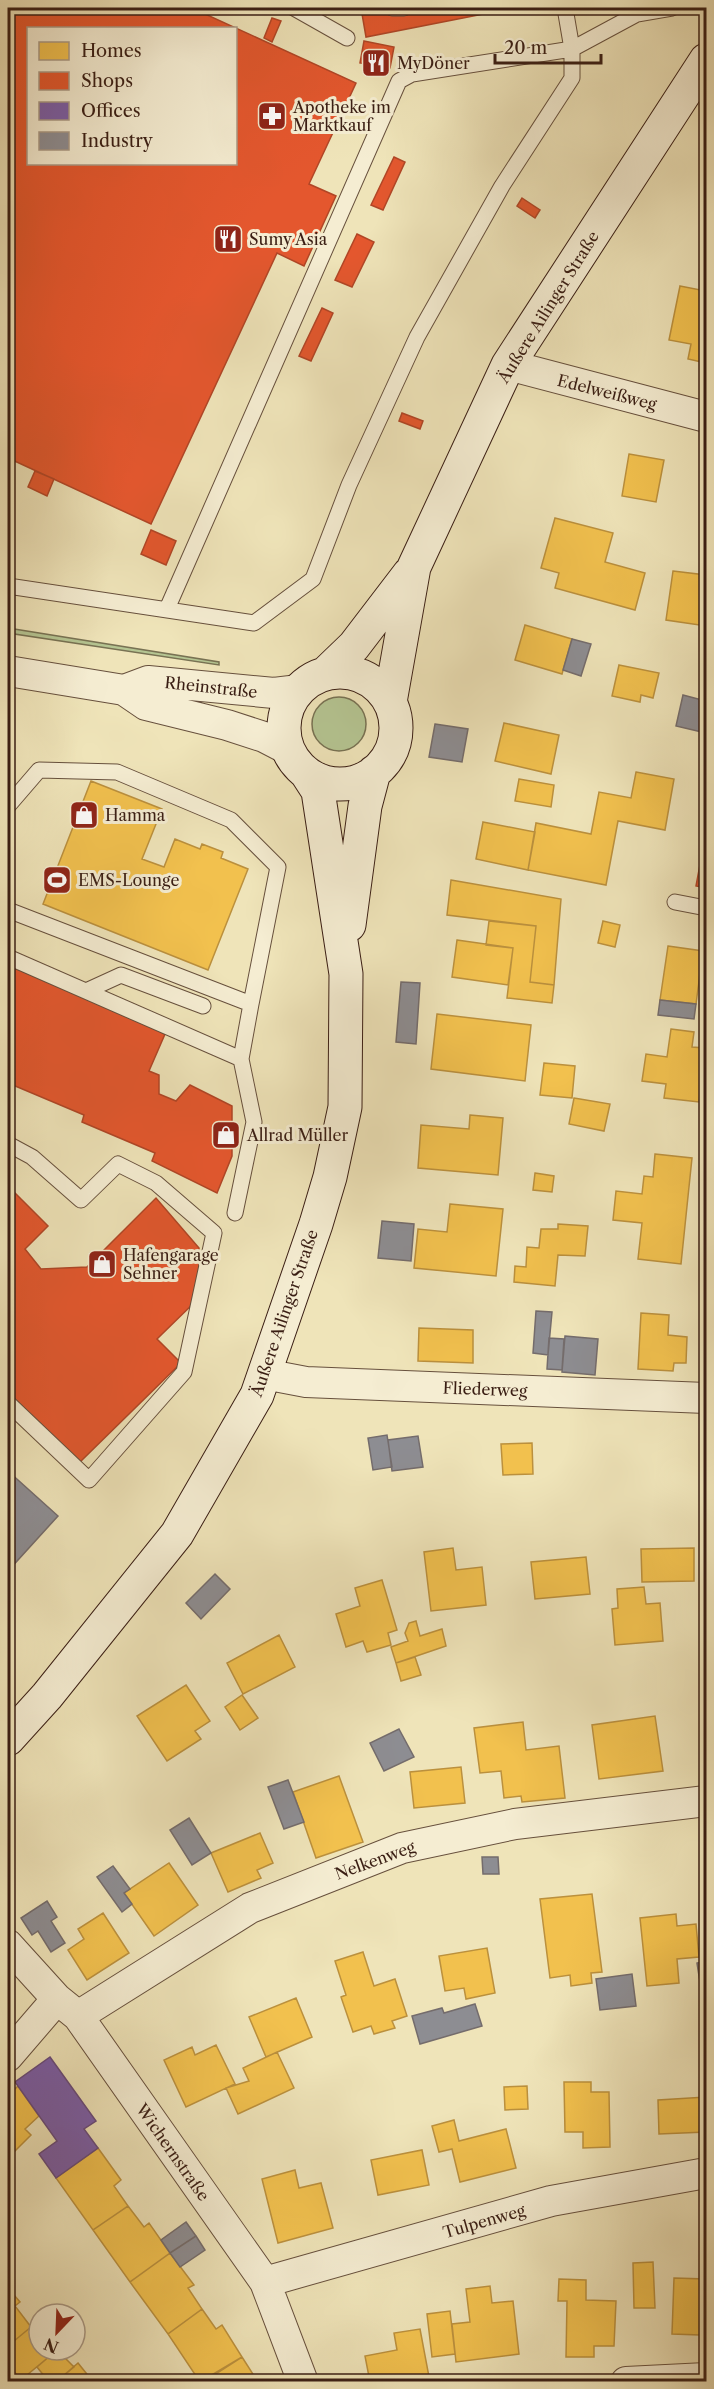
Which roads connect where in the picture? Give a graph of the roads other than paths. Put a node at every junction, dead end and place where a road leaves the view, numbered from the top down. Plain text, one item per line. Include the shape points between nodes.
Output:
1 (294, 8) edge
2 (392, 8) edge
3 (404, 8) edge
4 (565, 8) edge
5 (672, 8) edge
6 (347, 38) dead end
7 (572, 49) junction
8 (706, 60) edge
9 (508, 365) junction
10 (706, 417) edge
11 (414, 567) junction
12 (8, 586) edge
13 (167, 609) junction
14 (8, 671) edge
15 (312, 682) junction
16 (124, 690) junction
17 (390, 702) junction
18 (298, 762) junction
19 (374, 772) junction
20 (8, 806) edge
21 (675, 902) dead end
22 (706, 908) edge
23 (8, 910) edge
24 (344, 953) junction
25 (8, 957) edge
26 (86, 991) junction
27 (250, 1004) junction
28 (203, 1006) dead end
29 (242, 1059) junction
30 (8, 1144) edge
31 (235, 1213) dead end
32 (264, 1374) junction
33 (706, 1398) edge
34 (8, 1403) edge
35 (8, 1739) edge
36 (706, 1801) edge
37 (8, 1945) edge
38 (68, 2007) junction
39 (8, 2056) edge
40 (706, 2173) edge
41 (265, 2282) junction
42 (706, 2378) edge
43 (303, 2382) edge
44 (626, 2382) edge

1 - 6 lane
2 - 3 lane
4 - 7 lane
5 - 7 lane via 637,14
7 - 13 lane via 412,74 399,81
7 - 13 lane via 572,78 502,186 417,337 349,485 313,579 254,623
8 - 9 main road, Äußere Ailinger Straße
9 - 10 street, Edelweißweg
9 - 11 main road, Äußere Ailinger Straße
11 - 15 main road, Äußere Ailinger Straße via 354,646
11 - 17 main road, Äußere Ailinger Straße
12 - 13 lane
14 - 16 street, Rheinstraße
15 - 16 street, Rheinstraße via 274,693 148,681
15 - 17 main road via 344,671 361,675 376,684
15 - 18 main road via 290,703 285,717 284,731
16 - 18 street, Rheinstraße via 146,705 264,737
17 - 19 main road via 396,732 392,750
18 - 19 main road via 326,782 341,784
18 - 24 main road via 318,791
19 - 24 main road via 365,806
20 - 27 lane via 39,770 117,772 231,820 278,867
21 - 22 lane
23 - 27 lane
24 - 32 main road, Äußere Ailinger Straße via 345,1107 330,1177
25 - 26 lane
26 - 28 lane via 121,975
26 - 29 lane
27 - 29 lane
29 - 31 lane via 254,1122
30 - 34 lane via 32,1157 81,1200 118,1164 156,1184 214,1233 184,1372 89,1480
32 - 33 street, Fliederweg via 306,1382
32 - 35 main road, Äußere Ailinger Straße via 257,1395 177,1534
36 - 38 street, Nelkenweg via 515,1824 402,1848 250,1908
37 - 38 street, Wichernstraße
38 - 39 street, Nelkenweg
38 - 41 street, Wichernstraße
40 - 41 street, Tulpenweg via 550,2201
41 - 43 street, Wichernstraße
42 - 44 street

